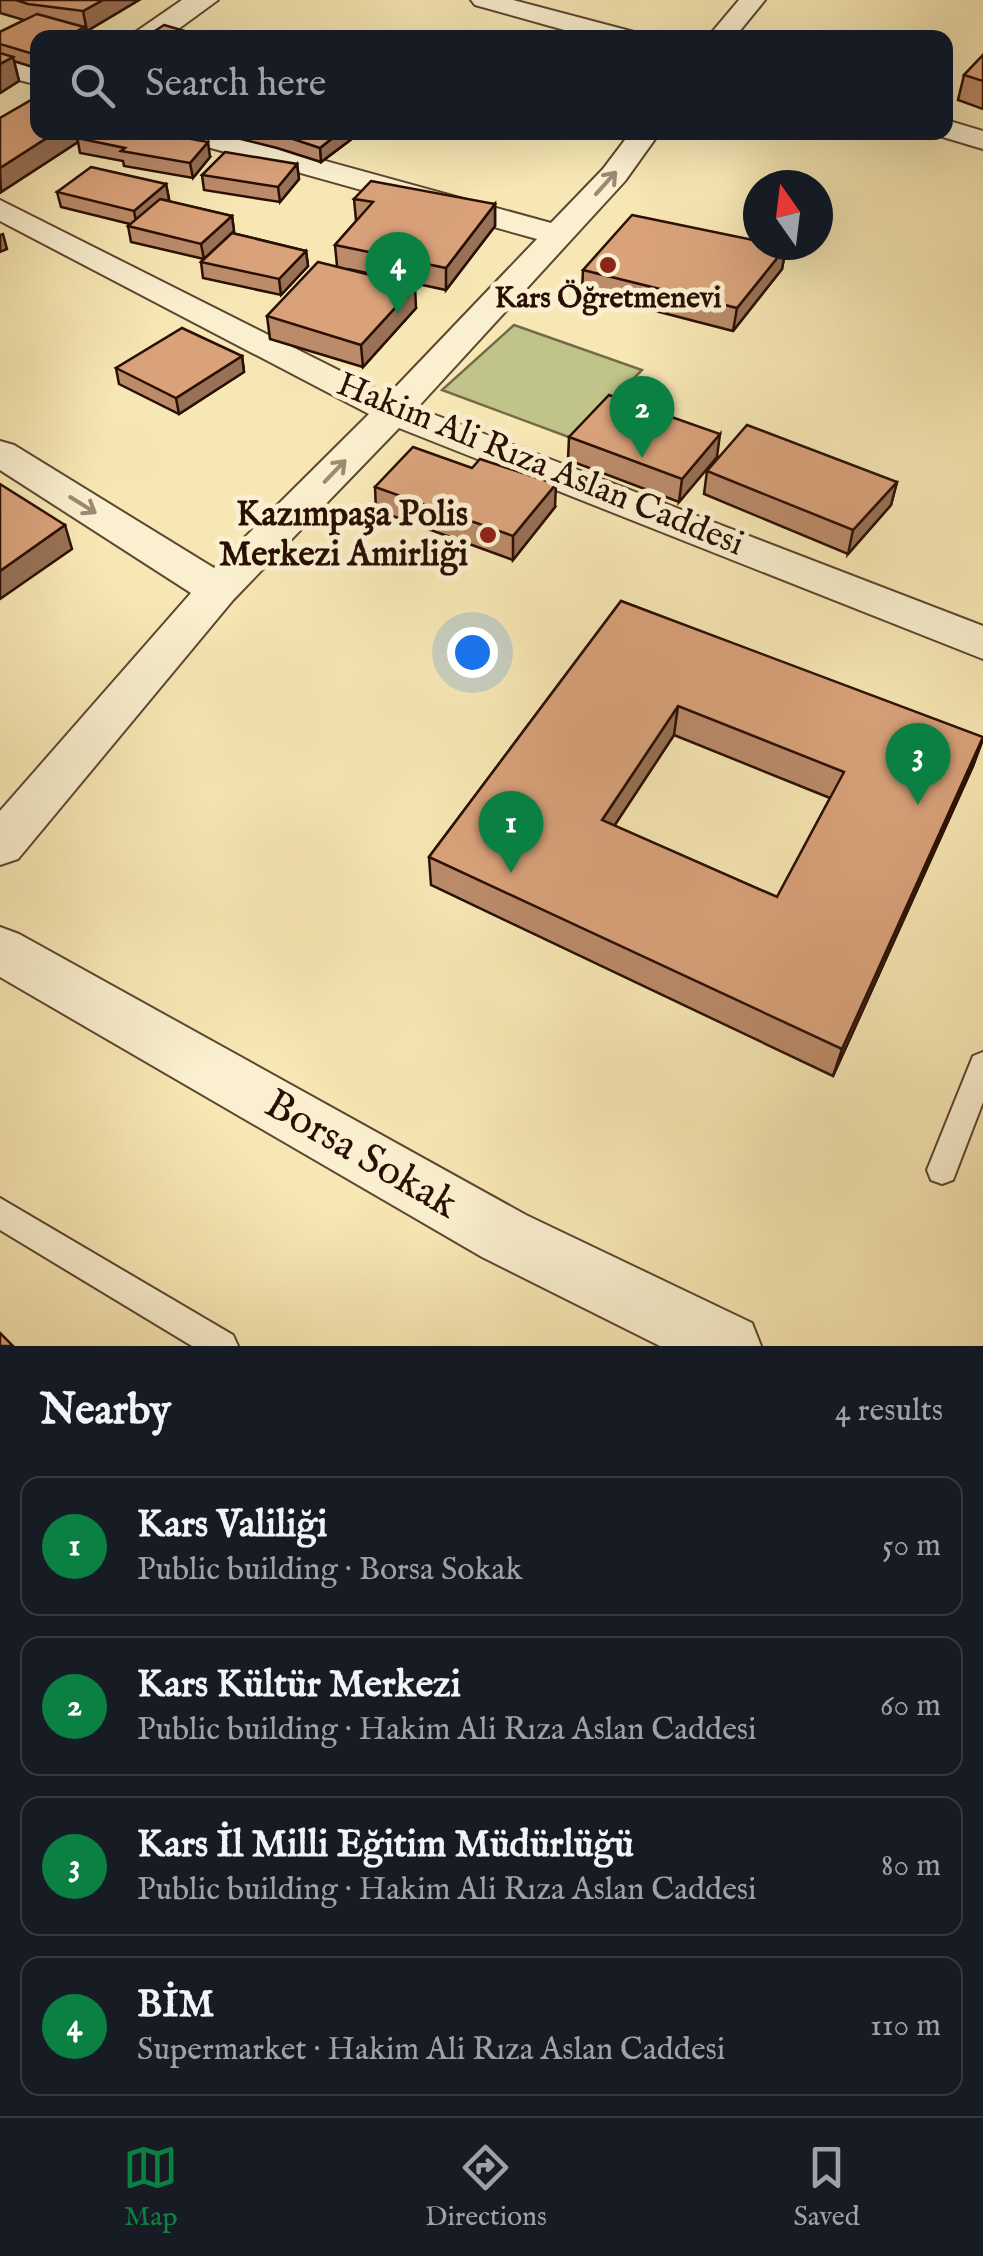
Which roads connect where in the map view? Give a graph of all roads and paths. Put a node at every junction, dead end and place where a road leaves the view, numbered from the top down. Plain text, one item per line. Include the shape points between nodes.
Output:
1 (203, 0) edge
2 (484, 0) edge
3 (752, 0) edge
4 (156, 30) edge
5 (595, 30) edge
6 (727, 30) edge
7 (0, 67) edge
8 (30, 75) edge
9 (953, 131) edge
10 (214, 140) edge
11 (640, 140) edge
12 (983, 140) edge
13 (0, 209) edge
14 (558, 235) junction
15 (393, 412) junction
16 (0, 453) edge
17 (218, 590) junction
18 (983, 643) edge
19 (0, 844) edge
20 (0, 950) edge
21 (983, 1065) edge
22 (942, 1170) dead end
23 (0, 1213) edge
24 (222, 1346) edge
25 (729, 1346) edge

1 - 4 street
2 - 5 street
3 - 6 street
7 - 8 street
9 - 12 street
10 - 14 street
14 -> 11 street
13 - 15 street, Hakim Ali Rıza Aslan Caddesi
14 - 15 street
17 -> 15 street
15 - 18 street, Hakim Ali Rıza Aslan Caddesi
16 -> 17 street
17 - 19 street
20 - 25 street, Borsa Sokak via 504,1236
21 - 22 lane
23 - 24 lane

